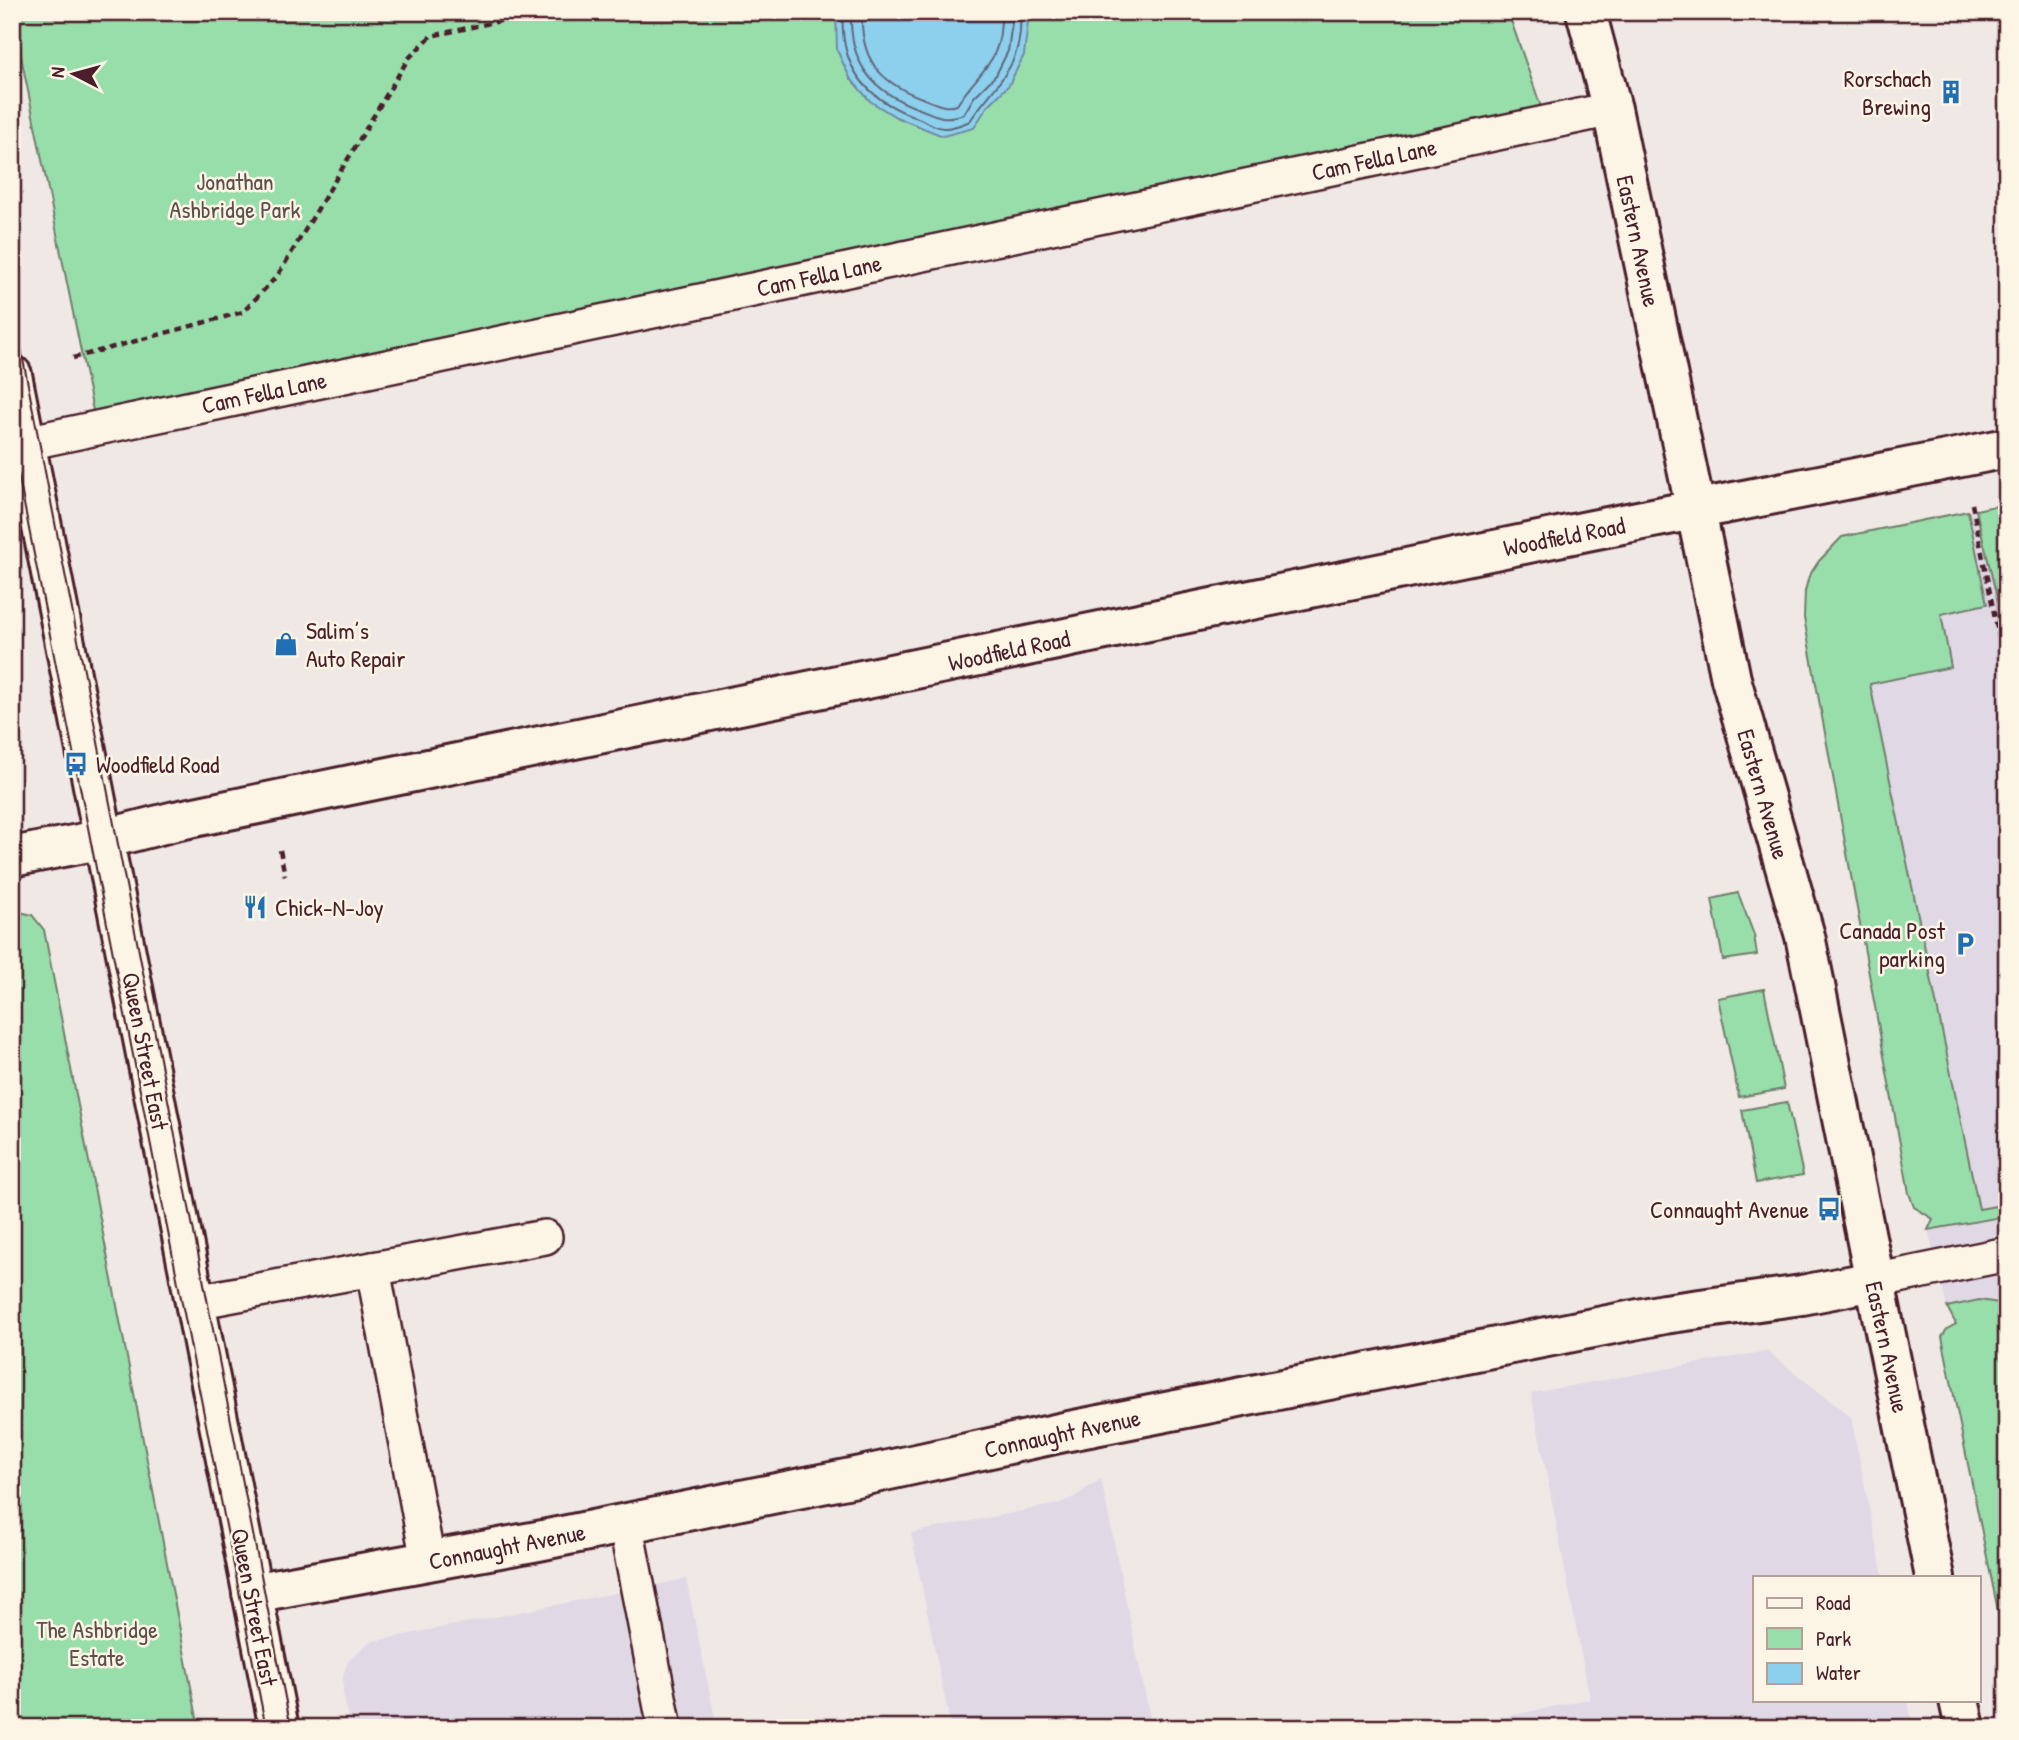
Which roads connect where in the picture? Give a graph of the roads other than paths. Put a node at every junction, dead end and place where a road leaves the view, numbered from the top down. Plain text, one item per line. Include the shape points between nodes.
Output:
1 (1586, 12) edge
2 (1612, 108) junction
3 (12, 374) edge
4 (26, 443) junction
5 (2007, 448) edge
6 (1695, 510) junction
7 (104, 839) junction
8 (12, 857) edge
9 (545, 1237) dead end
10 (2007, 1254) edge
11 (373, 1269) junction
12 (1874, 1281) junction
13 (195, 1302) junction
14 (625, 1522) junction
15 (428, 1561) junction
16 (1934, 1576) edge
17 (252, 1593) junction
18 (1959, 1702) edge
19 (279, 1728) edge
20 (665, 1728) edge
21 (1965, 1728) edge

1 - 2 street, Eastern Avenue
2 - 4 lane, Cam Fella Lane
2 - 6 street, Eastern Avenue
3 - 4 street, Queen Street East
4 - 7 street, Queen Street East
5 - 6 street, Woodfield Road
6 - 7 street, Woodfield Road
6 - 12 street, Eastern Avenue via 1731,679 1805,936
7 - 8 street, Woodfield Road
7 - 13 street, Queen Street East
9 - 11 lane
10 - 12 lane
11 - 13 lane
11 - 15 lane
12 - 14 street, Connaught Avenue via 1664,1314
12 - 16 street, Eastern Avenue
13 - 17 street, Queen Street East
14 - 15 street, Connaught Avenue
14 - 20 lane
15 - 17 street, Connaught Avenue
17 - 19 street, Queen Street East
18 - 21 street

